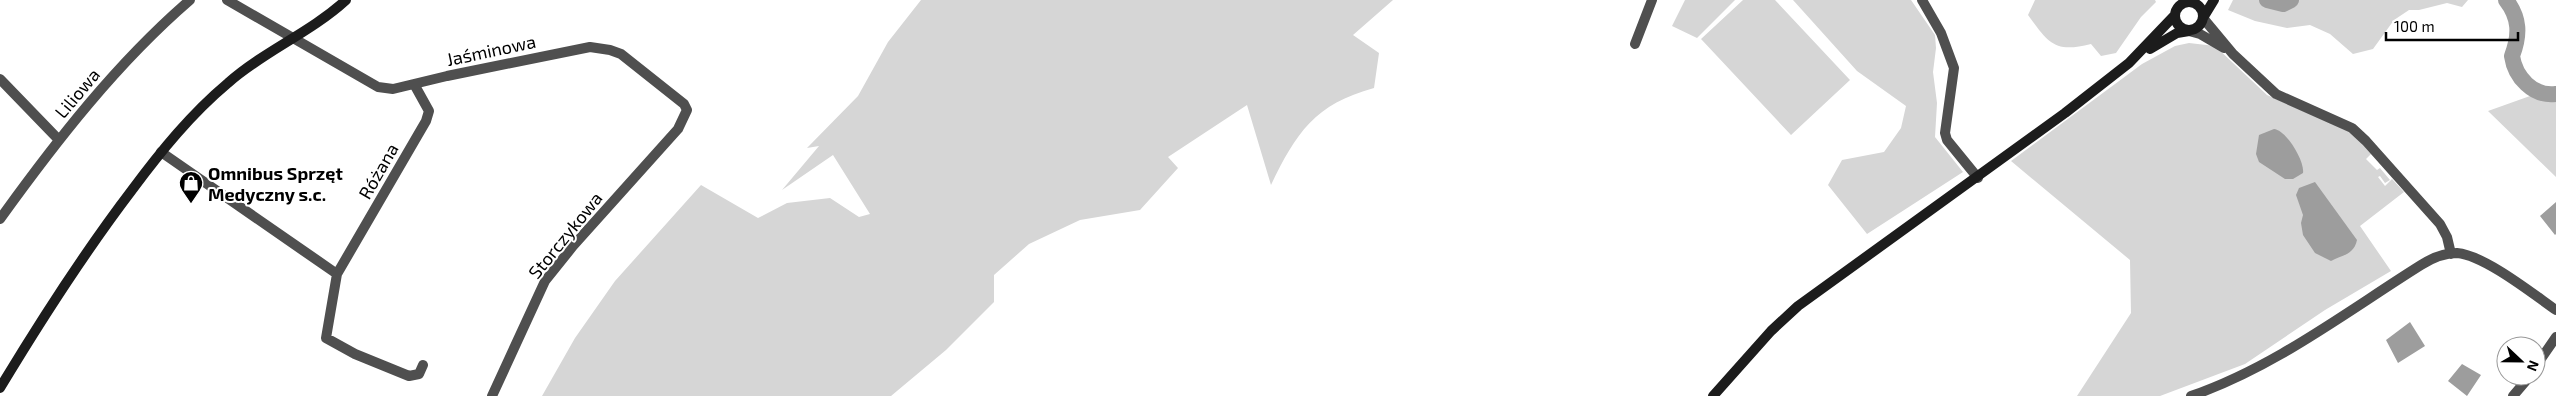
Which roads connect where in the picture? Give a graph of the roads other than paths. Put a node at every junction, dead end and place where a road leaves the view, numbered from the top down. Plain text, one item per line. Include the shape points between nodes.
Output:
1 (190, 0) edge
2 (227, 0) edge
3 (346, 0) edge
4 (1652, 0) edge
5 (1922, 0) edge
6 (2214, 0) edge
7 (2196, 1) edge
8 (2174, 16) junction
9 (2203, 18) junction
10 (2189, 31) junction
11 (294, 38) junction
12 (1635, 44) dead end
13 (2233, 54) junction
14 (2129, 63) junction
15 (0, 79) edge
16 (414, 84) junction
17 (687, 110) joint
18 (59, 140) junction
19 (161, 152) junction
20 (1978, 178) junction
21 (0, 218) edge
22 (2451, 254) junction
23 (337, 274) junction
24 (2556, 310) edge
25 (2556, 338) edge
26 (2546, 352) edge
27 (423, 364) dead end
28 (2522, 386) edge
29 (0, 388) edge
30 (492, 396) edge
31 (1713, 396) edge
32 (2191, 396) edge
33 (2513, 396) edge

1 - 18 street, Liliowa via 124,62
2 - 11 street
3 - 11 main road
4 - 12 street
5 - 20 street via 1954,68 1945,133 1947,140
6 - 9 main road
7 - 8 main road via 2179,5
7 - 9 main road
8 - 10 main road via 2180,28
8 - 14 main road
9 - 10 main road via 2198,27
9 - 13 street
10 - 13 street via 2209,38
10 - 14 main road via 2165,39
11 - 16 street, Jaśminowa via 378,87 393,90
11 - 19 main road via 229,81
13 - 22 street via 2276,94 2352,128 2366,140 2440,224
14 - 20 main road
15 - 18 street
16 - 17 street, Jaśminowa via 590,46 621,54 684,104
16 - 23 street, Różana via 430,111 426,121
17 - 30 street, Storczykowa via 678,129 545,281
18 - 21 street, Liliowa
19 - 23 street
19 - 29 main road via 95,239
20 - 31 main road via 1821,287 1771,331
22 - 24 street via 2467,255 2485,263
22 - 32 street via 2439,255 2420,265 2273,360
23 - 27 street, Różana via 326,338 354,354 409,376 419,374
25 - 26 street
28 - 33 street

